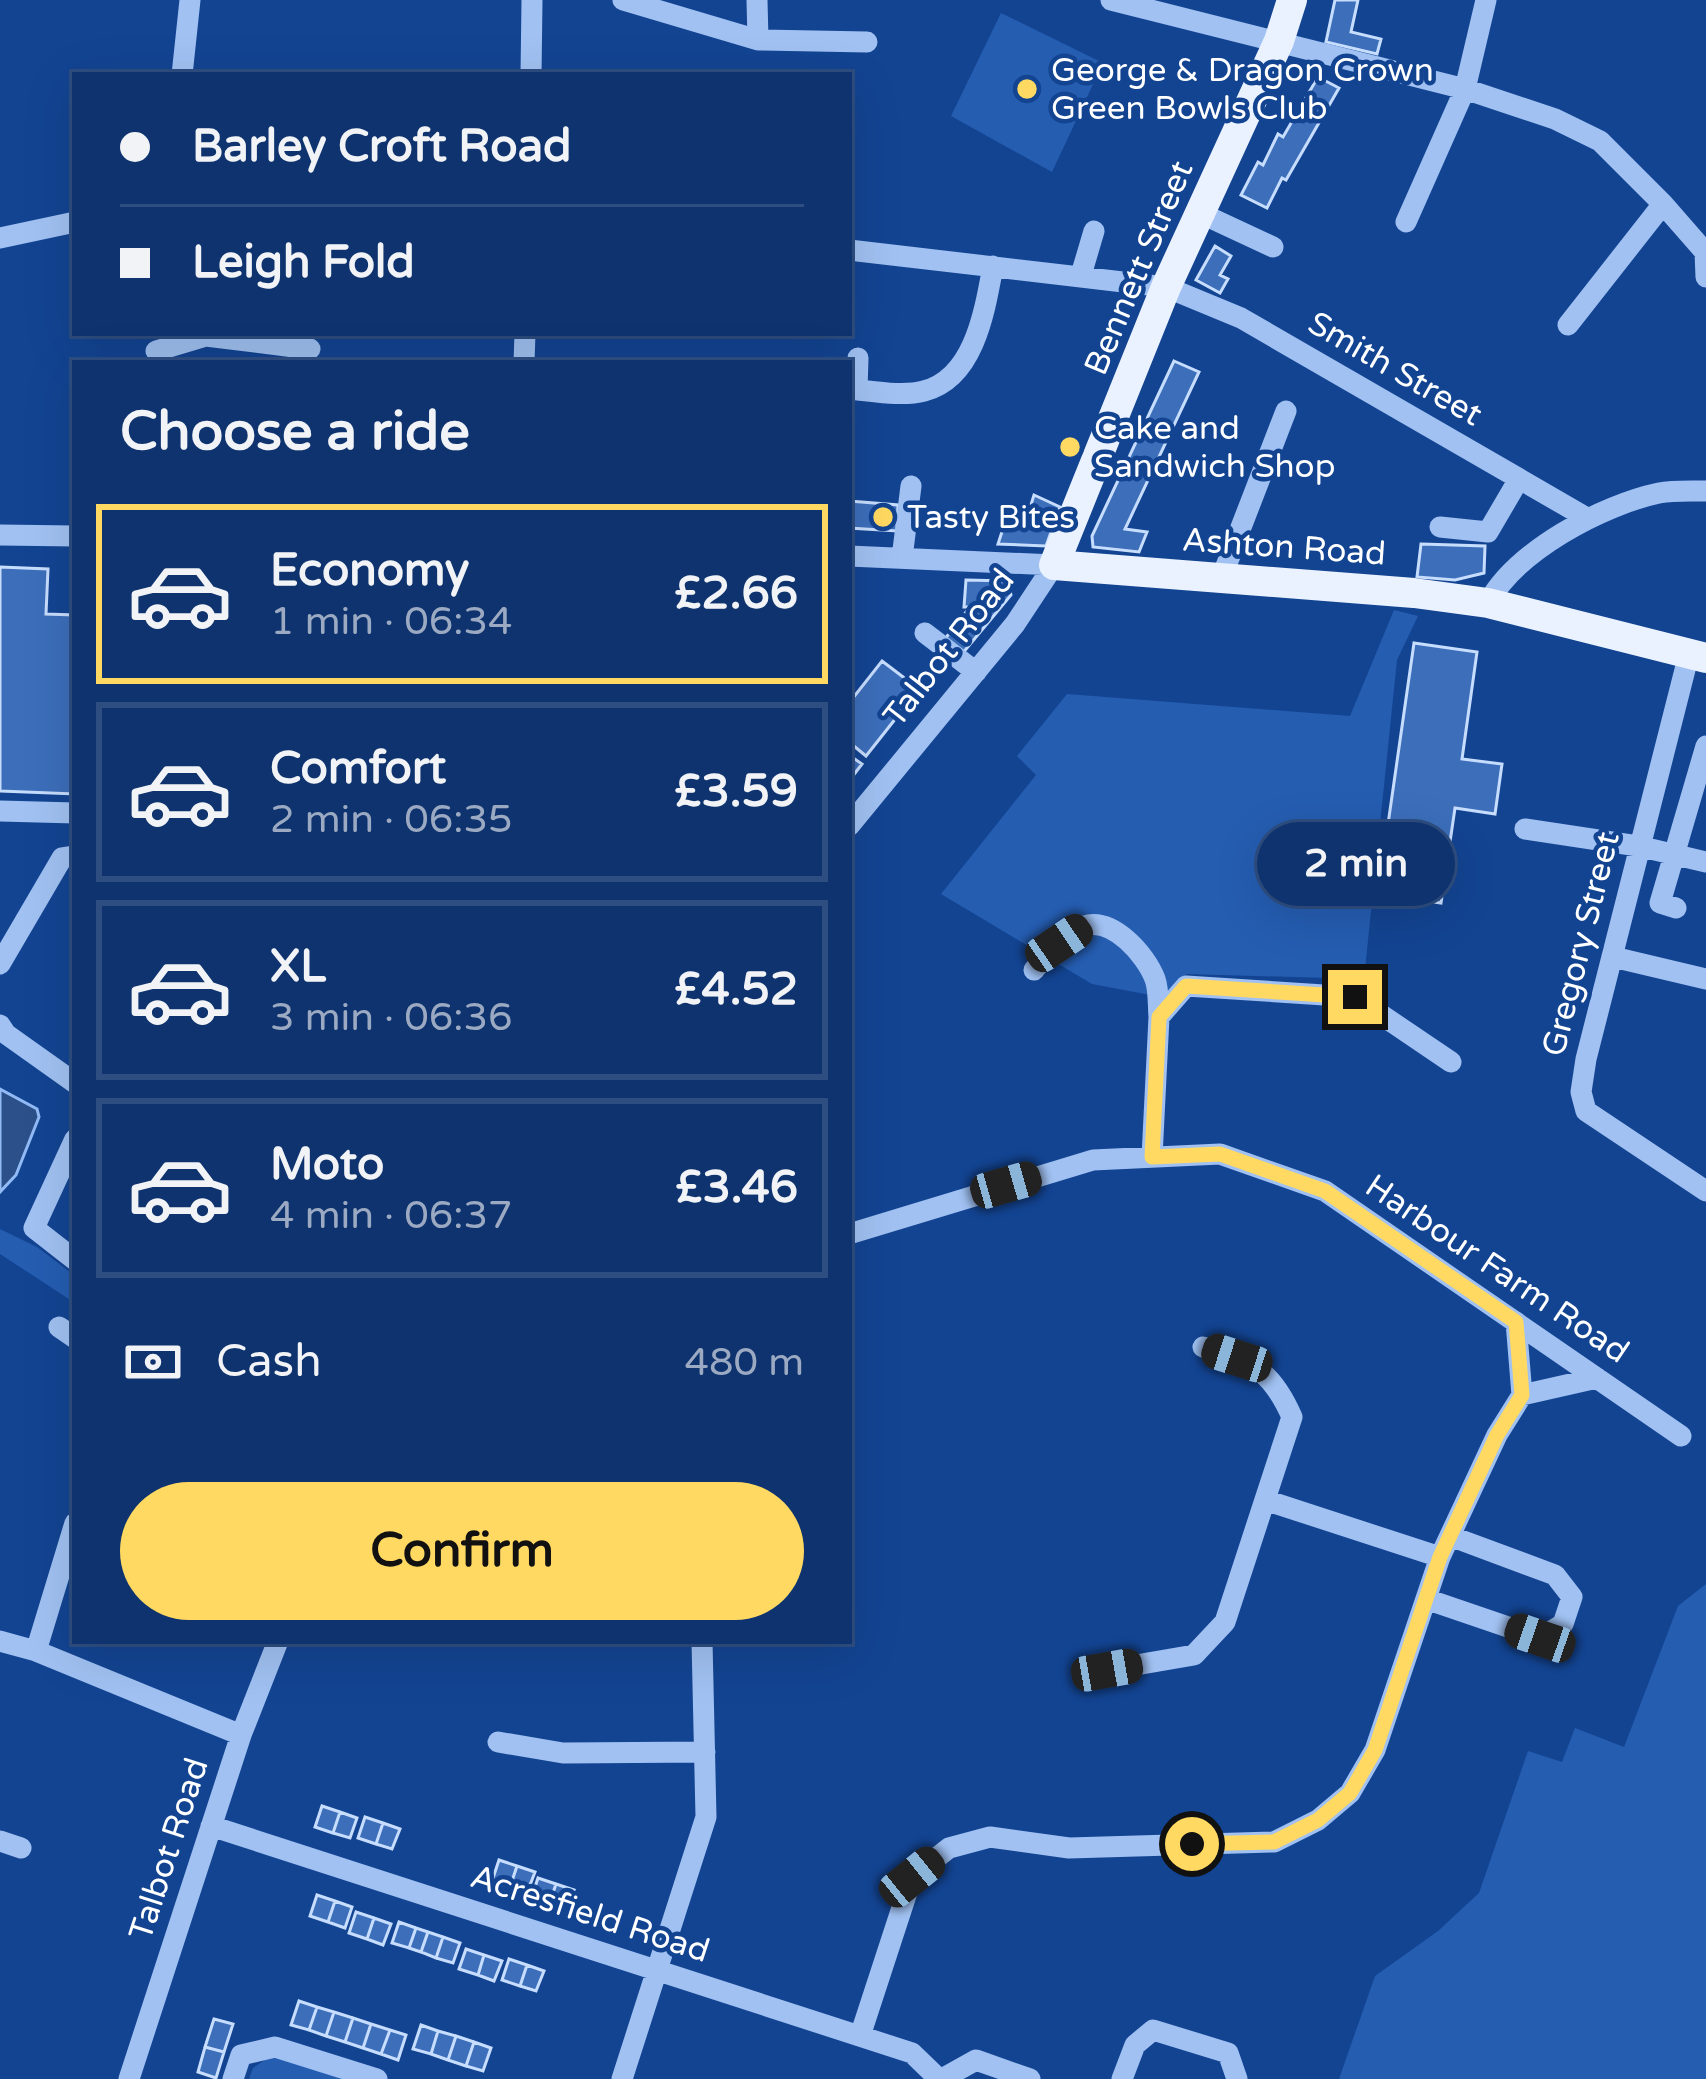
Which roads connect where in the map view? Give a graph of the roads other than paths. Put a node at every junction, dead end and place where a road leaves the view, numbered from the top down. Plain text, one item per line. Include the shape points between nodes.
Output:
1 (190, 0) edge
2 (532, 0) edge
3 (623, 0) edge
4 (757, 0) edge
5 (1112, 0) edge
6 (1292, 0) edge
7 (1486, 0) edge
8 (758, 40) junction
9 (1279, 41) junction
10 (867, 42) dead end
11 (182, 72) edge
12 (530, 72) edge
13 (1465, 89) junction
14 (1663, 204) junction
15 (1200, 212) junction
16 (1406, 222) dead end
17 (72, 223) edge
18 (1094, 231) dead end
19 (0, 238) edge
20 (1274, 247) dead end
21 (852, 250) edge
22 (1706, 251) edge
23 (993, 266) junction
24 (1081, 275) junction
25 (1706, 277) edge
26 (1166, 287) junction
27 (1568, 325) dead end
28 (312, 348) edge
29 (156, 351) dead end
30 (858, 358) dead end
31 (853, 390) edge
32 (1286, 411) dead end
33 (1519, 479) junction
34 (911, 486) dead end
35 (1706, 490) edge
36 (1587, 518) junction
37 (1440, 527) dead end
38 (0, 535) edge
39 (72, 536) edge
40 (852, 556) edge
41 (902, 557) junction
42 (1054, 566) junction
43 (1222, 579) junction
44 (1488, 603) junction
45 (925, 633) dead end
46 (1697, 656) edge
47 (976, 672) junction
48 (1706, 746) edge
49 (0, 811) edge
50 (72, 813) edge
51 (852, 822) edge
52 (1525, 829) dead end
53 (1638, 846) junction
54 (1674, 855) junction
55 (72, 856) edge
56 (1706, 862) edge
57 (1676, 908) dead end
58 (1613, 957) junction
59 (0, 964) edge
60 (1034, 970) dead end
61 (1706, 979) edge
62 (1159, 1017) junction
63 (0, 1025) edge
64 (1451, 1062) dead end
65 (72, 1081) edge
66 (72, 1146) edge
67 (1152, 1157) junction
68 (1706, 1191) edge
69 (852, 1233) edge
70 (72, 1258) edge
71 (1516, 1322) junction
72 (1203, 1347) dead end
73 (1597, 1378) junction
74 (1522, 1395) junction
75 (1682, 1436) dead end
76 (1264, 1500) junction
77 (72, 1533) edge
78 (1450, 1536) junction
79 (1440, 1557) junction
80 (1426, 1599) junction
81 (0, 1642) edge
82 (277, 1644) edge
83 (703, 1644) edge
84 (36, 1651) junction
85 (1107, 1670) dead end
86 (241, 1735) junction
87 (498, 1742) dead end
88 (705, 1752) junction
89 (211, 1826) junction
90 (656, 1970) junction
91 (860, 2036) junction
92 (129, 2079) edge
93 (232, 2079) edge
94 (377, 2079) edge
95 (622, 2079) edge
96 (940, 2079) edge
97 (1030, 2079) edge
98 (1122, 2079) edge
99 (1238, 2079) edge

1 - 11 street
2 - 12 street
3 - 8 street
4 - 8 street
5 - 9 street
6 - 9 main road, Bennett Street
7 - 13 street
8 - 10 street
9 - 13 street
9 - 15 main road, Bennett Street
13 - 14 street via 1600,141
13 - 16 street
14 - 22 street
14 - 27 street
15 - 20 street
15 - 26 main road, Bennett Street
17 - 19 street
18 - 24 street
21 - 23 street, Smith Street
22 - 25 street
23 - 24 street, Smith Street
23 - 31 street via 983,320 945,382 921,392
24 - 26 street, Smith Street
26 - 33 street, Smith Street via 1241,318
26 - 42 main road, Bennett Street
28 - 29 street via 206,336
30 - 31 street
32 - 43 street
33 - 36 street, Smith Street
33 - 37 street via 1488,532
34 - 41 street
35 - 36 street via 1659,493
36 - 44 street via 1527,560
38 - 39 street
40 - 41 street, Ashton Road
41 - 42 street, Ashton Road
42 - 43 main road, Ashton Road
42 - 47 street, Talbot Road
43 - 44 main road, Ashton Road
44 - 46 main road, Ashton Road
45 - 47 street
46 - 53 street, Gregory Street
47 - 51 street, Talbot Road
48 - 54 street
49 - 50 street
52 - 53 street
53 - 54 street
53 - 58 street, Gregory Street
54 - 56 street
54 - 57 street via 1660,903
55 - 59 street via 62,858
58 - 61 street
58 - 68 street, Gregory Street via 1586,1059 1586,1111
60 - 62 street via 1083,926 1118,931 1155,979
62 - 64 street via 1186,986 1355,997
62 - 67 street
63 - 65 street
66 - 70 street via 34,1228
67 - 69 street, Harbour Farm Road via 1093,1160
67 - 71 street, Harbour Farm Road via 1220,1154 1325,1191
71 - 73 street, Harbour Farm Road
71 - 74 street
72 - 76 street via 1277,1383 1292,1417
73 - 74 street
73 - 75 street, Harbour Farm Road
74 - 78 street
76 - 79 street
76 - 85 street via 1225,1622 1194,1655
77 - 84 street
78 - 79 street
78 - 80 street via 1556,1575 1572,1597 1562,1624 1540,1638
79 - 80 street
80 - 91 street via 1375,1750 1350,1793 1318,1820 1274,1842 1069,1848 990,1837 949,1848 912,1877
81 - 84 street
82 - 86 street, Talbot Road
83 - 88 street
84 - 86 street
86 - 89 street, Talbot Road
87 - 88 street via 562,1753
88 - 90 street via 706,1817
89 - 90 street, Acresfield Road
89 - 92 street, Talbot Road
90 - 91 street, Acresfield Road
90 - 95 street
91 - 96 street, Acresfield Road via 912,2053
93 - 94 street via 242,2055 275,2047
96 - 97 street via 976,2060
98 - 99 street via 1135,2045 1154,2030 1228,2053

